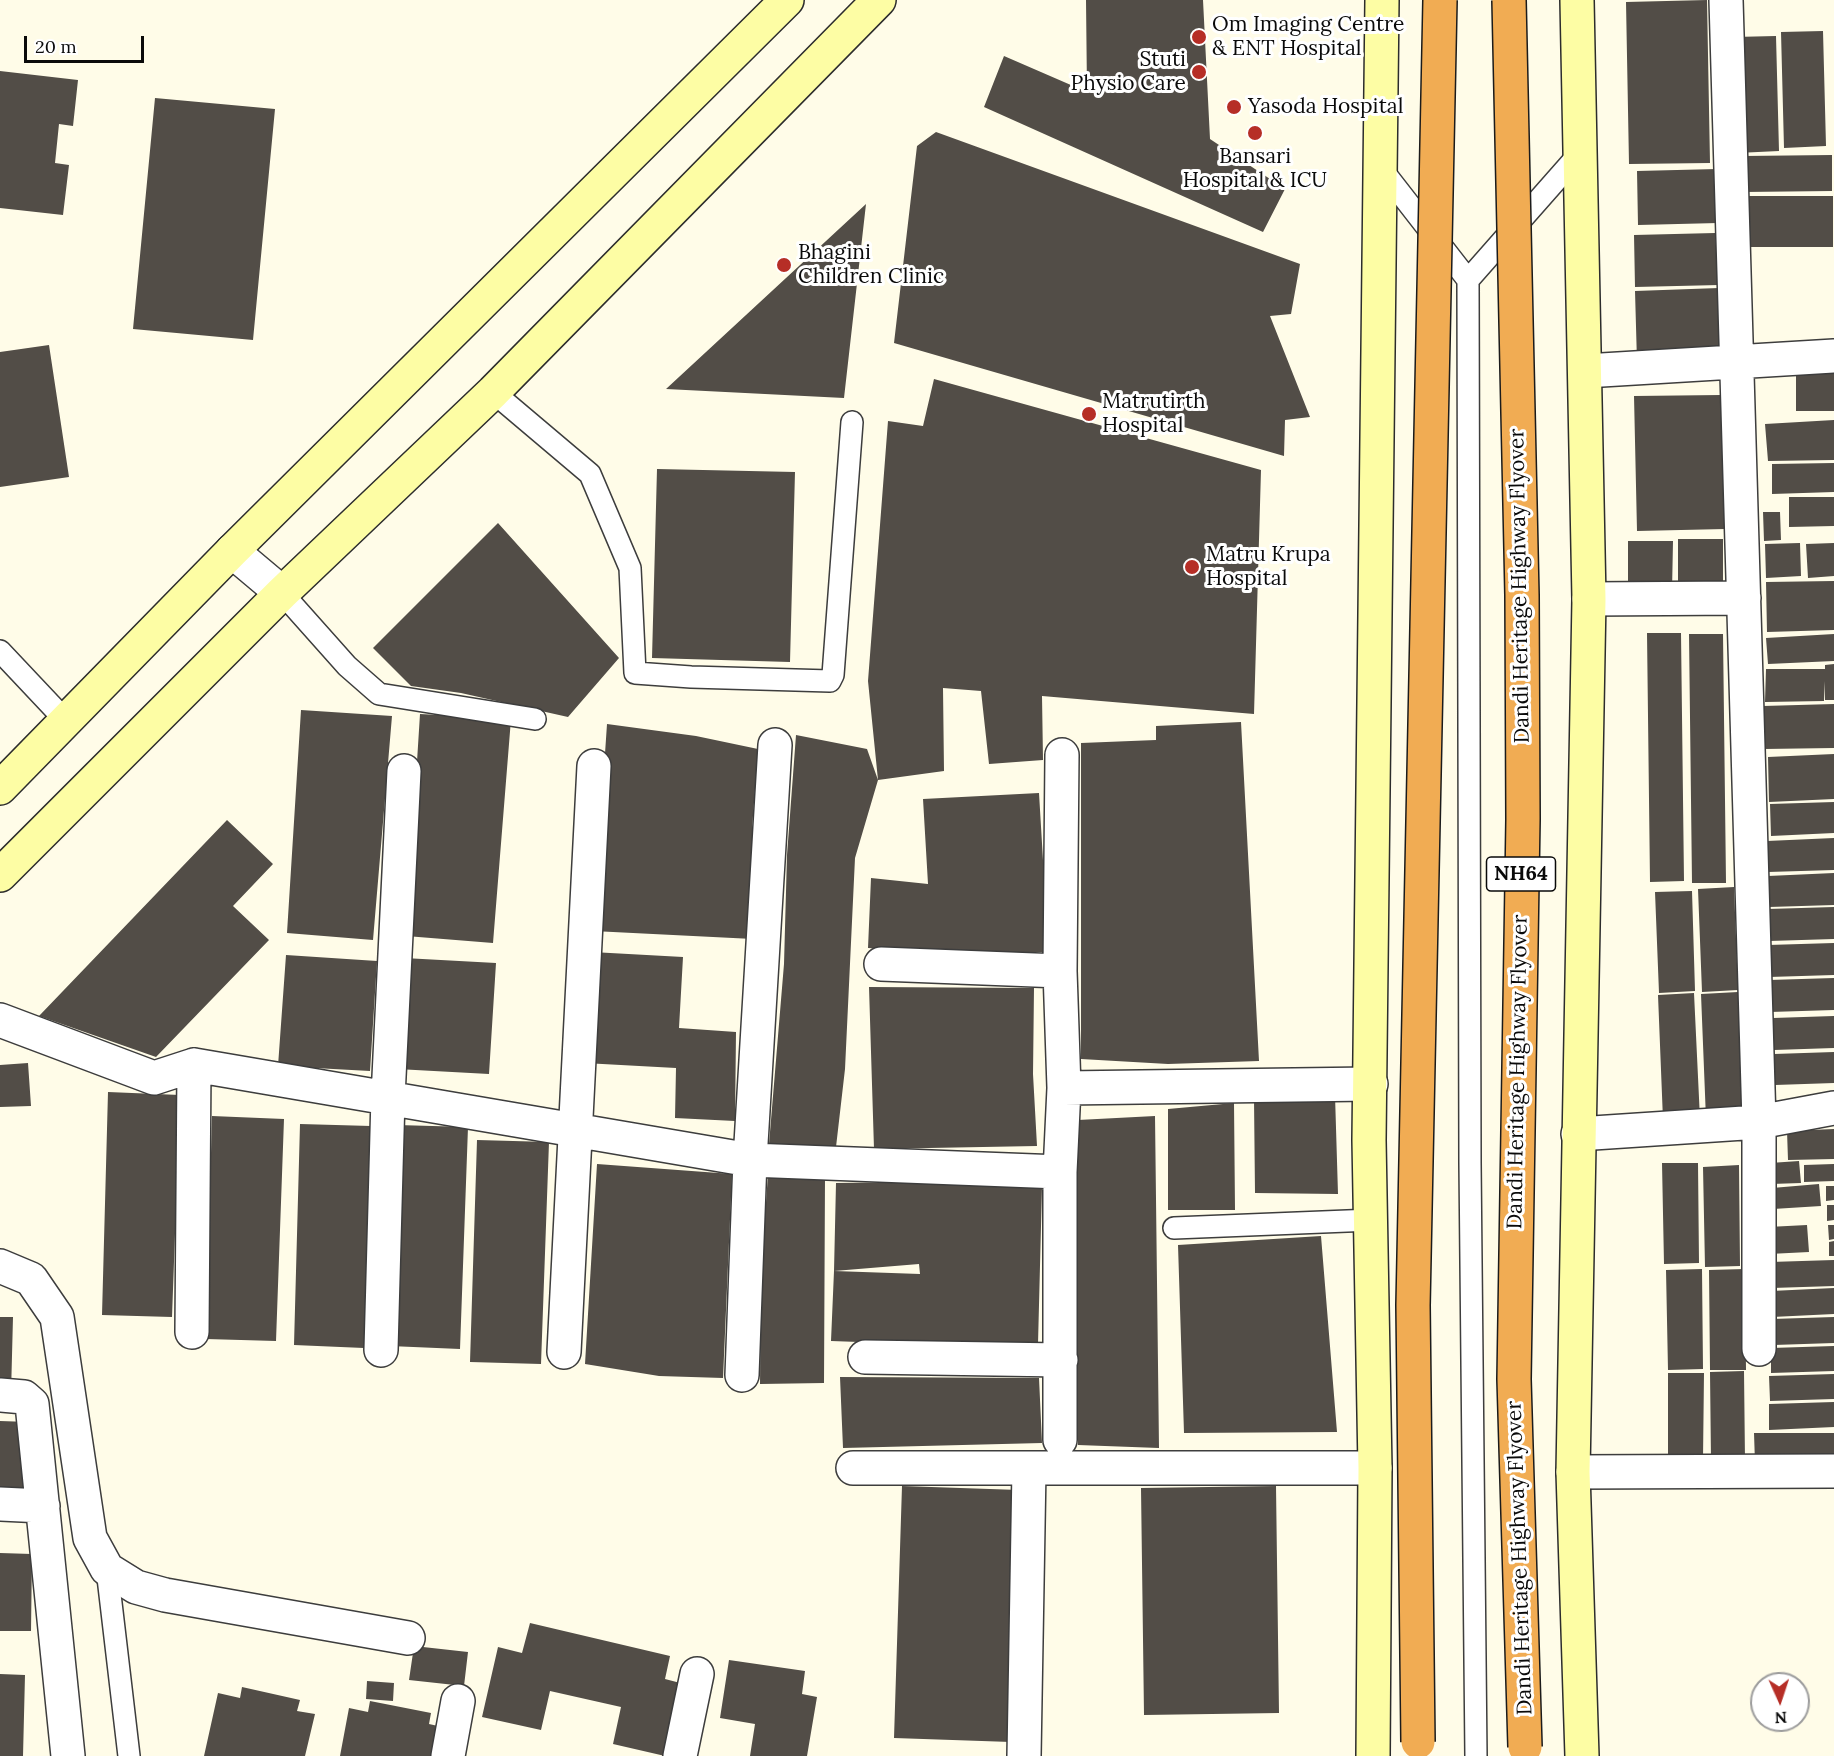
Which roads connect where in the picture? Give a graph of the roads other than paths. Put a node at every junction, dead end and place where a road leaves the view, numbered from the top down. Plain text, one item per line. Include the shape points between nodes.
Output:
1 (787, 0) edge
2 (879, 0) edge
3 (1382, 0) edge
4 (1440, 0) edge
5 (1509, 0) edge
6 (1577, 0) edge
7 (1726, 0) edge
8 (1580, 153) junction
9 (1379, 166) junction
10 (1468, 280) junction
11 (1834, 356) edge
12 (1738, 363) junction
13 (1585, 371) junction
14 (493, 392) junction
15 (852, 422) dead end
16 (232, 551) junction
17 (282, 593) junction
18 (1744, 598) junction
19 (1588, 599) junction
20 (0, 651) edge
21 (535, 719) dead end
22 (66, 722) junction
23 (776, 745) dead end
24 (1062, 755) dead end
25 (594, 766) dead end
26 (404, 771) dead end
27 (0, 788) edge
28 (0, 875) edge
29 (880, 964) dead end
30 (1060, 971) junction
31 (0, 1020) edge
32 (194, 1065) junction
33 (1371, 1084) junction
34 (1064, 1088) junction
35 (388, 1097) junction
36 (1834, 1108) edge
37 (1759, 1122) junction
38 (574, 1132) junction
39 (1578, 1134) junction
40 (750, 1160) junction
41 (1060, 1172) junction
42 (1372, 1220) junction
43 (1174, 1228) dead end
44 (0, 1266) edge
45 (192, 1332) dead end
46 (1759, 1349) dead end
47 (381, 1350) dead end
48 (564, 1352) dead end
49 (865, 1358) dead end
50 (1061, 1360) junction
51 (742, 1374) dead end
52 (0, 1395) edge
53 (1060, 1440) dead end
54 (853, 1468) dead end
55 (1375, 1468) junction
56 (1029, 1469) junction
57 (1834, 1471) edge
58 (1573, 1472) junction
59 (0, 1504) edge
60 (43, 1506) junction
61 (107, 1569) junction
62 (408, 1638) dead end
63 (697, 1674) dead end
64 (458, 1701) dead end
65 (1418, 1742) dead end
66 (1525, 1747) dead end
67 (68, 1756) edge
68 (129, 1756) edge
69 (447, 1756) edge
70 (680, 1756) edge
71 (1024, 1756) edge
72 (1373, 1756) edge
73 (1476, 1756) edge
74 (1582, 1756) edge

1 - 16 street
2 - 14 street
3 - 9 street
4 - 65 highway, bridge via 1413,1305
5 - 66 highway, Dandi Heritage Highway Flyover / NH64, bridge via 1523,795 1514,1379
6 - 8 street
7 - 12 street
8 - 10 lane
8 - 13 street
9 - 10 lane
9 - 33 street
10 - 73 lane
11 - 12 street
12 - 13 street
12 - 18 street
13 - 19 street
14 - 15 lane via 590,474 630,568 635,673 830,681
14 - 17 street
16 - 17 street
16 - 22 street
17 - 21 lane via 347,666 379,694
17 - 28 street
18 - 19 street
18 - 37 street
19 - 39 street
20 - 22 lane
22 - 27 street
23 - 40 street
24 - 30 street
25 - 38 street
26 - 35 street
29 - 30 street
30 - 34 street
31 - 32 street via 154,1078
32 - 35 street
32 - 45 street
33 - 34 street
33 - 42 street
34 - 41 street
35 - 38 street
35 - 47 street
36 - 37 street
37 - 39 street
37 - 46 street
38 - 40 street
38 - 48 street
39 - 58 street
40 - 41 street
40 - 51 street
41 - 50 street
42 - 43 lane
42 - 55 street
44 - 61 street via 31,1279 57,1317 90,1538
49 - 50 street
50 - 53 street
52 - 60 street via 24,1397 32,1404
54 - 56 street
55 - 56 street
55 - 72 street
56 - 71 street
57 - 58 street
58 - 74 street
59 - 60 street
60 - 67 street
61 - 62 street via 136,1587 165,1595
61 - 68 lane
63 - 70 street
64 - 69 street

